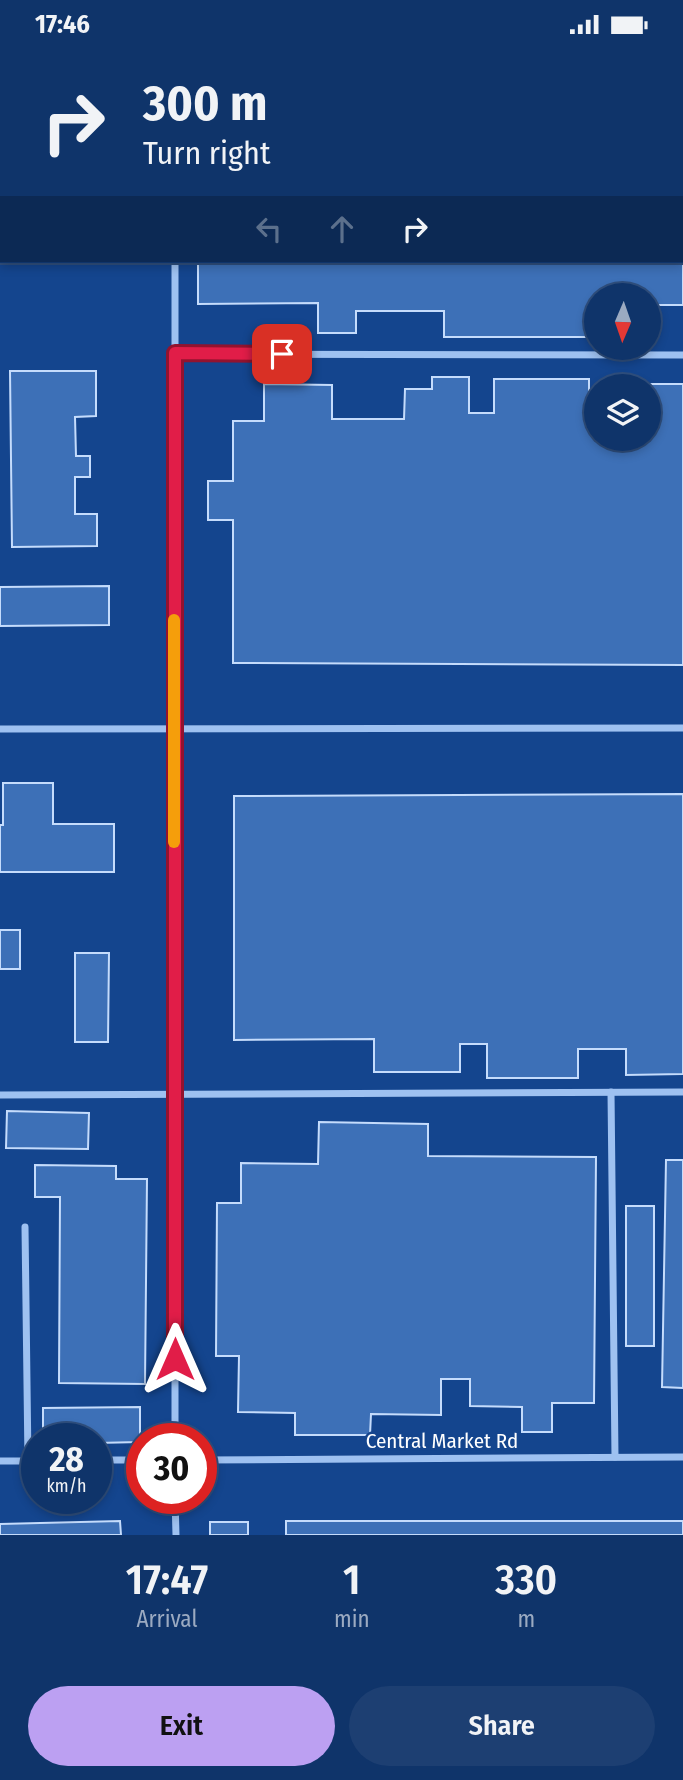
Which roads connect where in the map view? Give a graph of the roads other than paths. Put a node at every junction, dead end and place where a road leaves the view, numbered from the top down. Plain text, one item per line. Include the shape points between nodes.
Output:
1 (175, 263) edge
2 (175, 353) junction
3 (683, 355) edge
4 (174, 728) junction
5 (683, 728) edge
6 (0, 729) edge
7 (611, 1092) junction
8 (683, 1092) edge
9 (175, 1093) junction
10 (0, 1095) edge
11 (25, 1227) dead end
12 (28, 1423) edge
13 (175, 1423) edge
14 (615, 1457) junction
15 (683, 1457) edge
16 (217, 1460) edge
17 (0, 1461) edge
18 (21, 1461) edge
19 (175, 1514) edge
20 (176, 1535) edge

1 - 2 street
2 - 3 street
2 - 4 street
4 - 5 street
4 - 6 street
4 - 9 street
7 - 8 street
7 - 9 street
7 - 14 street
9 - 10 street
9 - 13 street
11 - 12 street
14 - 15 street, Central Market Rd
14 - 16 street, Central Market Rd
17 - 18 street
19 - 20 street

